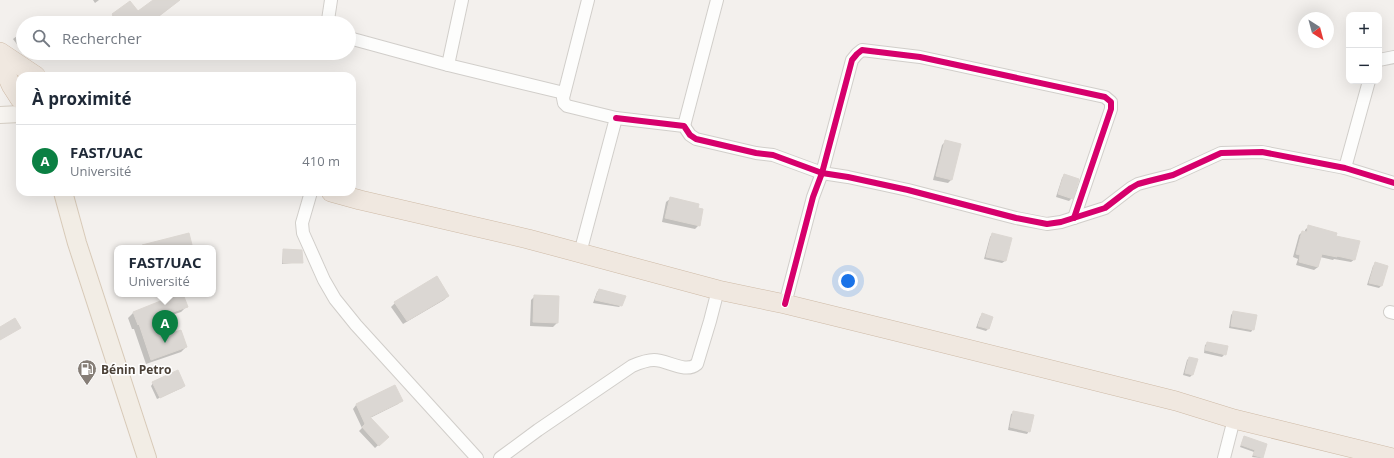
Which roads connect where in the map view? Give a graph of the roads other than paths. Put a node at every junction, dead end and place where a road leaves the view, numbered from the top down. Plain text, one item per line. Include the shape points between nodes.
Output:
1 (331, 0) edge
2 (462, 0) edge
3 (588, 0) edge
4 (717, 0) edge
5 (329, 16) edge
6 (356, 40) edge
7 (0, 52) edge
8 (1394, 57) edge
9 (1382, 59) edge
10 (0, 60) edge
11 (448, 65) junction
12 (30, 72) edge
13 (1368, 84) edge
14 (16, 93) edge
15 (564, 93) junction
16 (16, 114) edge
17 (0, 115) edge
18 (616, 118) junction
19 (684, 126) junction
20 (1345, 168) junction
21 (822, 173) junction
22 (1394, 183) edge
23 (64, 196) edge
24 (309, 196) edge
25 (346, 196) edge
26 (1074, 218) junction
27 (580, 253) junction
28 (718, 290) junction
29 (785, 304) junction
30 (1234, 419) junction
31 (147, 458) edge
32 (477, 458) edge
33 (500, 458) edge
34 (1224, 458) edge
35 (1393, 458) edge

1 - 5 street
2 - 11 street
3 - 15 street
4 - 19 street
6 - 11 street
7 - 12 highway
8 - 9 street
10 - 14 highway
11 - 15 street
13 - 20 street
15 - 18 street via 564,103 567,106
16 - 17 main road
18 - 19 street
18 - 27 street
19 - 21 street via 696,139 773,155
20 - 22 street
20 - 26 street via 1262,152 1221,153 1173,176 1138,184 1105,208
21 - 26 street via 908,190 1047,224
21 - 26 street via 852,60 857,54 862,50 920,57 1105,97 1111,102 1111,109
21 - 29 street
23 - 31 main road
24 - 32 street via 302,222 302,233 335,299
25 - 27 highway
27 - 28 highway
28 - 29 highway
28 - 33 street via 697,364 687,368 654,360 632,366
29 - 30 highway via 1176,401
30 - 34 street
30 - 35 highway

